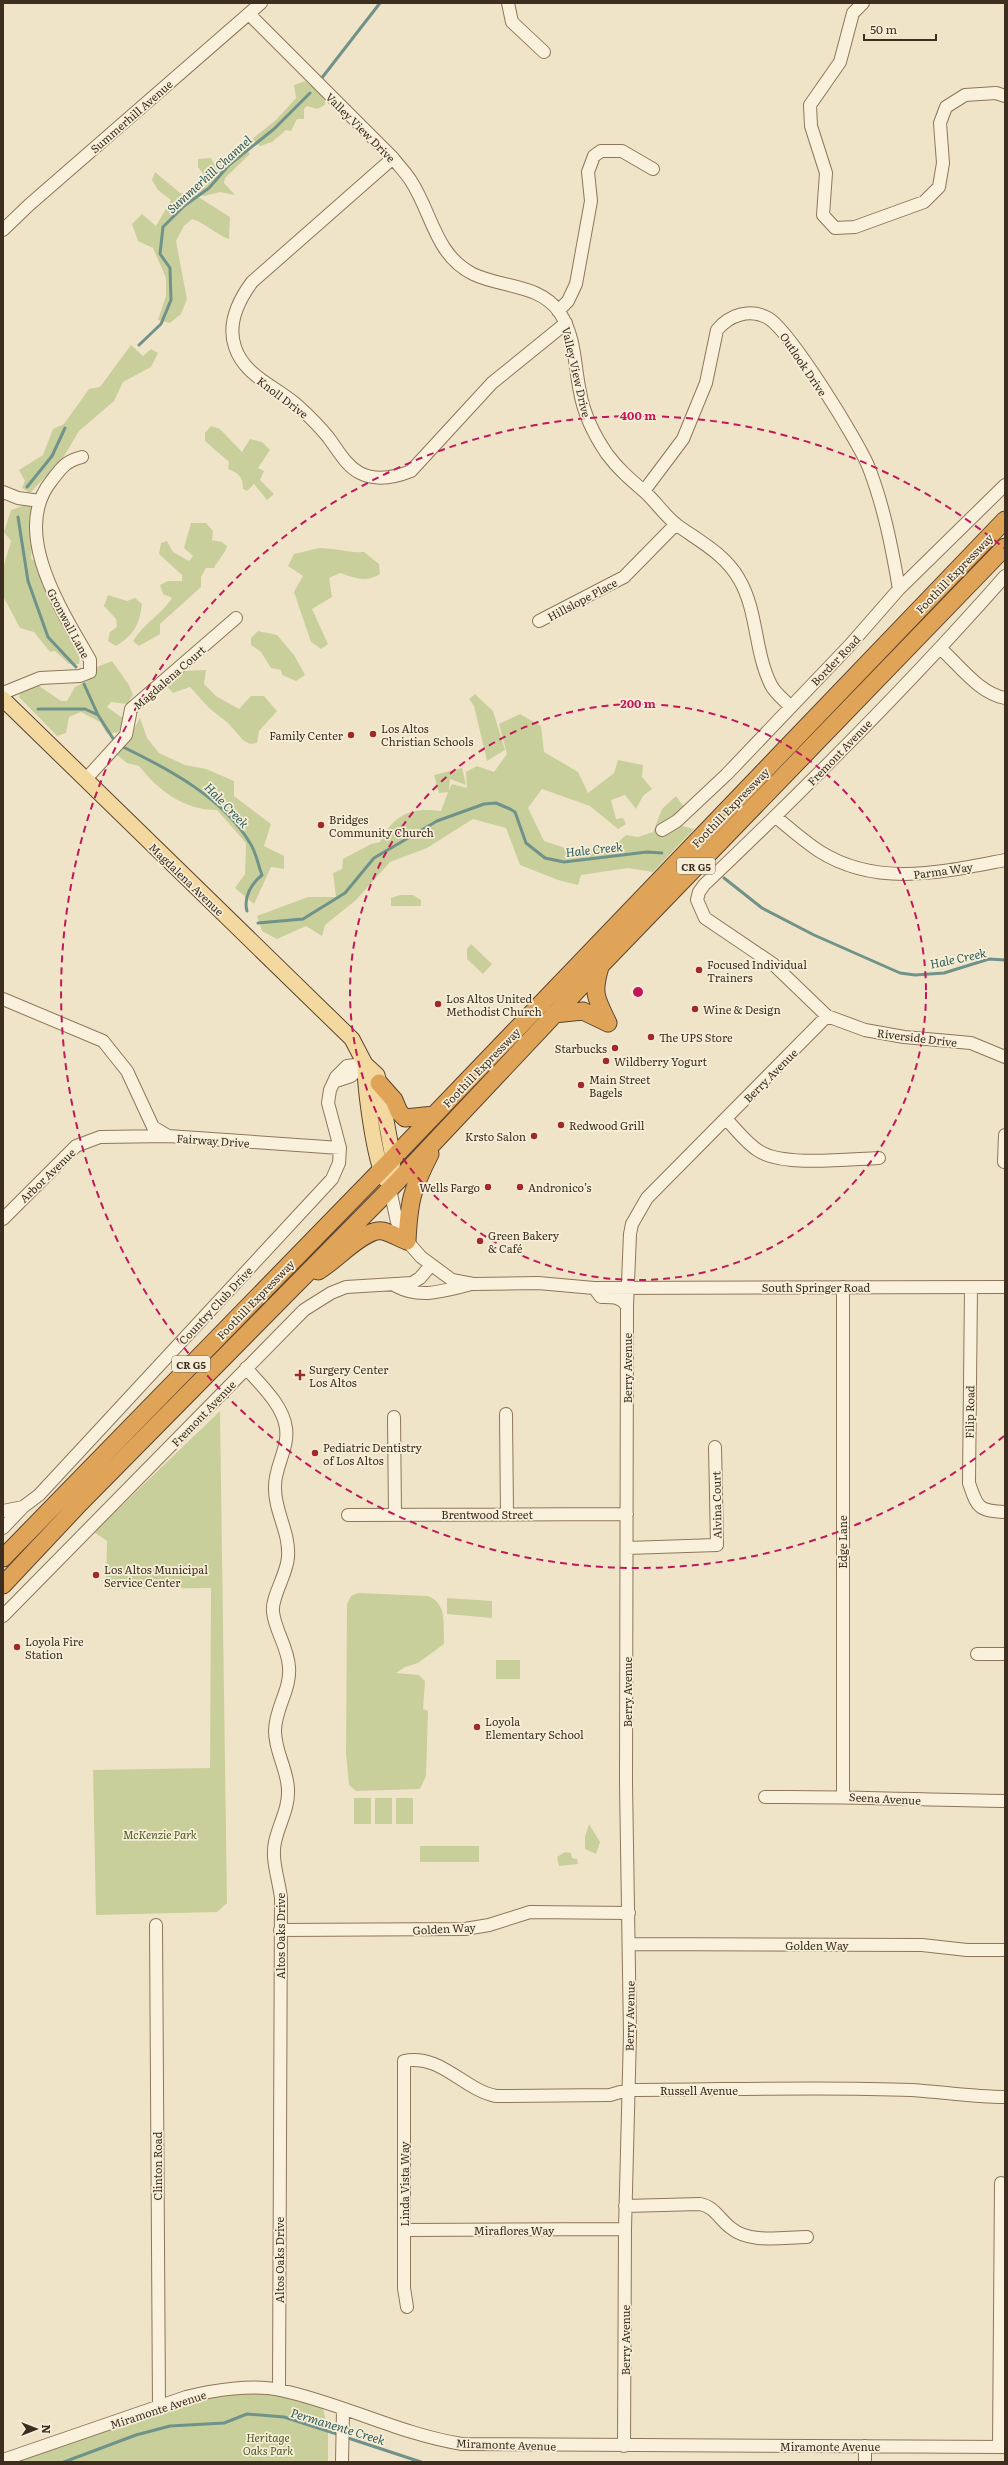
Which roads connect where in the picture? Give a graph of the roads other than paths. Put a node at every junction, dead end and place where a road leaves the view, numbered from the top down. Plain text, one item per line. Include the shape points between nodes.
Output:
1 (261, 3) edge
2 (508, 3) edge
3 (864, 3) edge
4 (249, 14) junction
5 (544, 52) dead end
6 (1005, 96) edge
7 (393, 158) junction
8 (653, 169) dead end
9 (3, 230) edge
10 (558, 311) junction
11 (566, 323) junction
12 (82, 457) dead end
13 (1005, 485) edge
14 (644, 491) junction
15 (3, 492) edge
16 (40, 501) junction
17 (1005, 520) edge
18 (676, 524) junction
19 (1005, 547) edge
20 (1005, 576) edge
21 (899, 589) junction
22 (236, 618) dead end
23 (539, 621) dead end
24 (941, 649) junction
25 (3, 694) edge
26 (1005, 698) edge
27 (3, 699) edge
28 (790, 706) junction
29 (85, 780) junction
30 (776, 817) junction
31 (662, 830) dead end
32 (1005, 860) edge
33 (717, 928) joint
34 (601, 965) junction
35 (3, 998) edge
36 (554, 1014) junction
37 (827, 1016) junction
38 (1005, 1057) edge
39 (365, 1064) junction
40 (379, 1082) junction
41 (434, 1115) junction
42 (726, 1119) junction
43 (1005, 1134) edge
44 (168, 1136) junction
45 (438, 1138) junction
46 (340, 1148) junction
47 (393, 1158) junction
48 (879, 1158) dead end
49 (1004, 1162) dead end
50 (380, 1171) junction
51 (390, 1189) junction
52 (3, 1219) edge
53 (406, 1241) junction
54 (431, 1265) junction
55 (300, 1280) junction
56 (472, 1284) junction
57 (396, 1286) junction
58 (843, 1287) junction
59 (971, 1287) junction
60 (1005, 1287) edge
61 (594, 1288) junction
62 (628, 1288) junction
63 (627, 1306) junction
64 (246, 1368) junction
65 (506, 1414) dead end
66 (394, 1417) dead end
67 (715, 1448) dead end
68 (23, 1507) junction
69 (3, 1511) edge
70 (1005, 1512) edge
71 (507, 1514) junction
72 (627, 1514) junction
73 (348, 1515) dead end
74 (395, 1515) junction
75 (3, 1528) edge
76 (627, 1548) junction
77 (3, 1558) edge
78 (3, 1585) edge
79 (3, 1616) edge
80 (977, 1654) dead end
81 (1005, 1654) edge
82 (843, 1796) junction
83 (765, 1798) dead end
84 (1005, 1801) edge
85 (629, 1912) junction
86 (156, 1925) dead end
87 (280, 1930) junction
88 (630, 1944) junction
89 (1005, 1950) edge
90 (404, 2061) joint
91 (627, 2090) junction
92 (1005, 2097) edge
93 (1001, 2183) dead end
94 (625, 2206) junction
95 (625, 2229) junction
96 (404, 2230) junction
97 (806, 2237) dead end
98 (407, 2307) dead end
99 (279, 2389) junction
100 (159, 2407) junction
101 (343, 2410) junction
102 (624, 2446) junction
103 (865, 2446) junction
104 (1002, 2447) edge
105 (3, 2460) edge
106 (342, 2462) edge
107 (865, 2462) edge

1 - 4 street, Summerhill Avenue
2 - 5 street via 512,22
3 - 6 street via 852,13 840,62 810,104 811,126 826,173 823,215 835,228 855,227 924,202 939,187 943,163 940,123 946,107 965,95 996,93
4 - 7 street, Valley View Drive
4 - 9 street, Summerhill Avenue via 29,204
7 - 10 street, Valley View Drive via 411,181 435,234 452,258 474,274 538,293
7 - 11 street, Knoll Drive via 252,282 242,296 232,328 234,347 241,362 313,420 351,467 368,476 383,477 394,477 411,471 492,383
8 - 10 street via 622,151 601,151 594,156 588,172 591,201 576,284 570,298
10 - 11 street, Valley View Drive
11 - 14 street, Valley View Drive via 575,352 579,391 588,419 608,456 631,482
12 - 16 street, Gronwall Lane via 68,461 43,490
13 - 21 street, Border Road
14 - 18 street, Valley View Drive
14 - 21 street, Outlook Drive via 684,439 706,383 717,330 739,314 767,317 786,336 855,439 879,494
15 - 16 street via 18,498
16 - 25 street, Gronwall Lane via 36,527 49,585 90,660 90,672 80,676 40,678
17 - 41 highway, Foothill Expressway / CR G5
18 - 23 street, Hillslope Place via 624,577
18 - 28 street, Valley View Drive via 716,552 739,577 750,604 763,665 772,687
19 - 34 highway, Foothill Expressway / CR G5
20 - 24 street, Fremont Avenue
21 - 28 street, Border Road via 850,645
22 - 29 street, Magdalena Court via 131,709 126,735
24 - 26 street via 981,687 991,694
24 - 30 street, Fremont Avenue
27 - 29 main road, Magdalena Avenue
28 - 31 street, Border Road via 727,774 677,821
29 - 39 main road, Magdalena Avenue via 345,1032 357,1046
30 - 32 street, Parma Way via 820,851 866,870 909,875
30 - 33 street, Fremont Avenue via 699,892 699,909 704,918
33 - 37 street, Riverside Drive via 773,964
34 - 36 highway, Foothill Expressway / CR G5
34 - 36 highway via 595,995 608,1023 583,1011
35 - 44 street, Fairway Drive via 103,1041 127,1071 153,1127
36 - 45 highway, Foothill Expressway / CR G5
37 - 38 street, Riverside Drive via 866,1030 904,1037 971,1043
37 - 42 street, Berry Avenue
39 - 40 main road, Magdalena Avenue via 377,1075
39 - 46 street, Country Club Drive via 351,1076 336,1081 330,1090 328,1103
39 - 50 main road, Magdalena Avenue via 365,1079
40 - 41 highway via 405,1118
40 - 47 main road, Magdalena Avenue
41 - 47 highway, Foothill Expressway / CR G5
42 - 48 street via 759,1151 773,1158
42 - 62 street, Berry Avenue via 647,1198 632,1224
43 - 49 street
44 - 46 street, Fairway Drive
44 - 52 street, Arbor Avenue via 100,1137 76,1146
45 - 51 highway, Foothill Expressway / CR G5
45 - 53 highway via 414,1185 409,1205
46 - 68 street, Country Club Drive via 339,1163 332,1179 39,1494
47 - 50 highway, Foothill Expressway / CR G5
47 - 51 main road, Magdalena Avenue
50 - 51 main road, Magdalena Avenue
50 - 77 highway, Foothill Expressway / CR G5
51 - 53 street, South Springer Road via 397,1222
51 - 55 highway, Foothill Expressway / CR G5
53 - 54 street, South Springer Road
53 - 55 highway via 384,1231 374,1232 363,1237 329,1266
54 - 56 street, South Springer Road via 452,1280
54 - 57 street, Fremont Avenue via 412,1283
55 - 78 highway, Foothill Expressway / CR G5 via 80,1503
56 - 57 street via 438,1293 409,1293
56 - 61 street, South Springer Road via 538,1283
57 - 64 street, Fremont Avenue via 352,1287 331,1293 304,1310
58 - 59 street, South Springer Road
58 - 62 street, South Springer Road
58 - 82 street, Edge Lane
59 - 60 street, South Springer Road
59 - 70 street, Filip Road via 969,1482 976,1503 983,1510
61 - 62 street, South Springer Road
61 - 63 street via 601,1297 616,1297 623,1300
62 - 63 street, Berry Avenue
63 - 72 street, Berry Avenue
64 - 79 street, Fremont Avenue
64 - 87 street, Altos Oaks Drive via 267,1393 286,1427 286,1440 274,1486 286,1533 288,1556 283,1582 273,1606 289,1666 288,1688 277,1713 275,1730 277,1753 286,1770 288,1790 287,1806 274,1842 273,1855 280,1891
65 - 71 street
66 - 74 street
67 - 76 street, Alvina Court via 716,1545
68 - 69 street, Country Club Drive
68 - 75 street
71 - 72 street, Brentwood Street
71 - 74 street, Brentwood Street
72 - 76 street, Berry Avenue
73 - 74 street, Brentwood Street
76 - 85 street, Berry Avenue via 626,1783
80 - 81 street
82 - 83 street, Seena Avenue
82 - 84 street, Seena Avenue
85 - 87 street, Golden Way via 530,1912 489,1925 466,1929
85 - 88 street, Berry Avenue
86 - 100 street, Clinton Road
87 - 99 street, Altos Oaks Drive
88 - 89 street, Golden Way via 922,1945 967,1950
88 - 91 street, Berry Avenue
90 - 91 street, Russell Avenue via 418,2059 449,2070 484,2094 496,2096 610,2095
90 - 96 street, Linda Vista Way
91 - 92 street, Russell Avenue via 912,2090 960,2096
91 - 94 street, Berry Avenue
93 - 104 street
94 - 95 street, Berry Avenue
94 - 97 street via 700,2204 710,2206 731,2228 747,2236
95 - 96 street, Miraflores Way
95 - 102 street, Berry Avenue
96 - 98 street, Linda Vista Way via 404,2288
99 - 100 street, Miramonte Avenue via 215,2391 186,2397
99 - 101 street, Miramonte Avenue
100 - 105 street, Miramonte Avenue
101 - 102 street, Miramonte Avenue via 401,2430 462,2444
101 - 106 street
102 - 103 street, Miramonte Avenue
103 - 104 street, Miramonte Avenue
103 - 107 street

